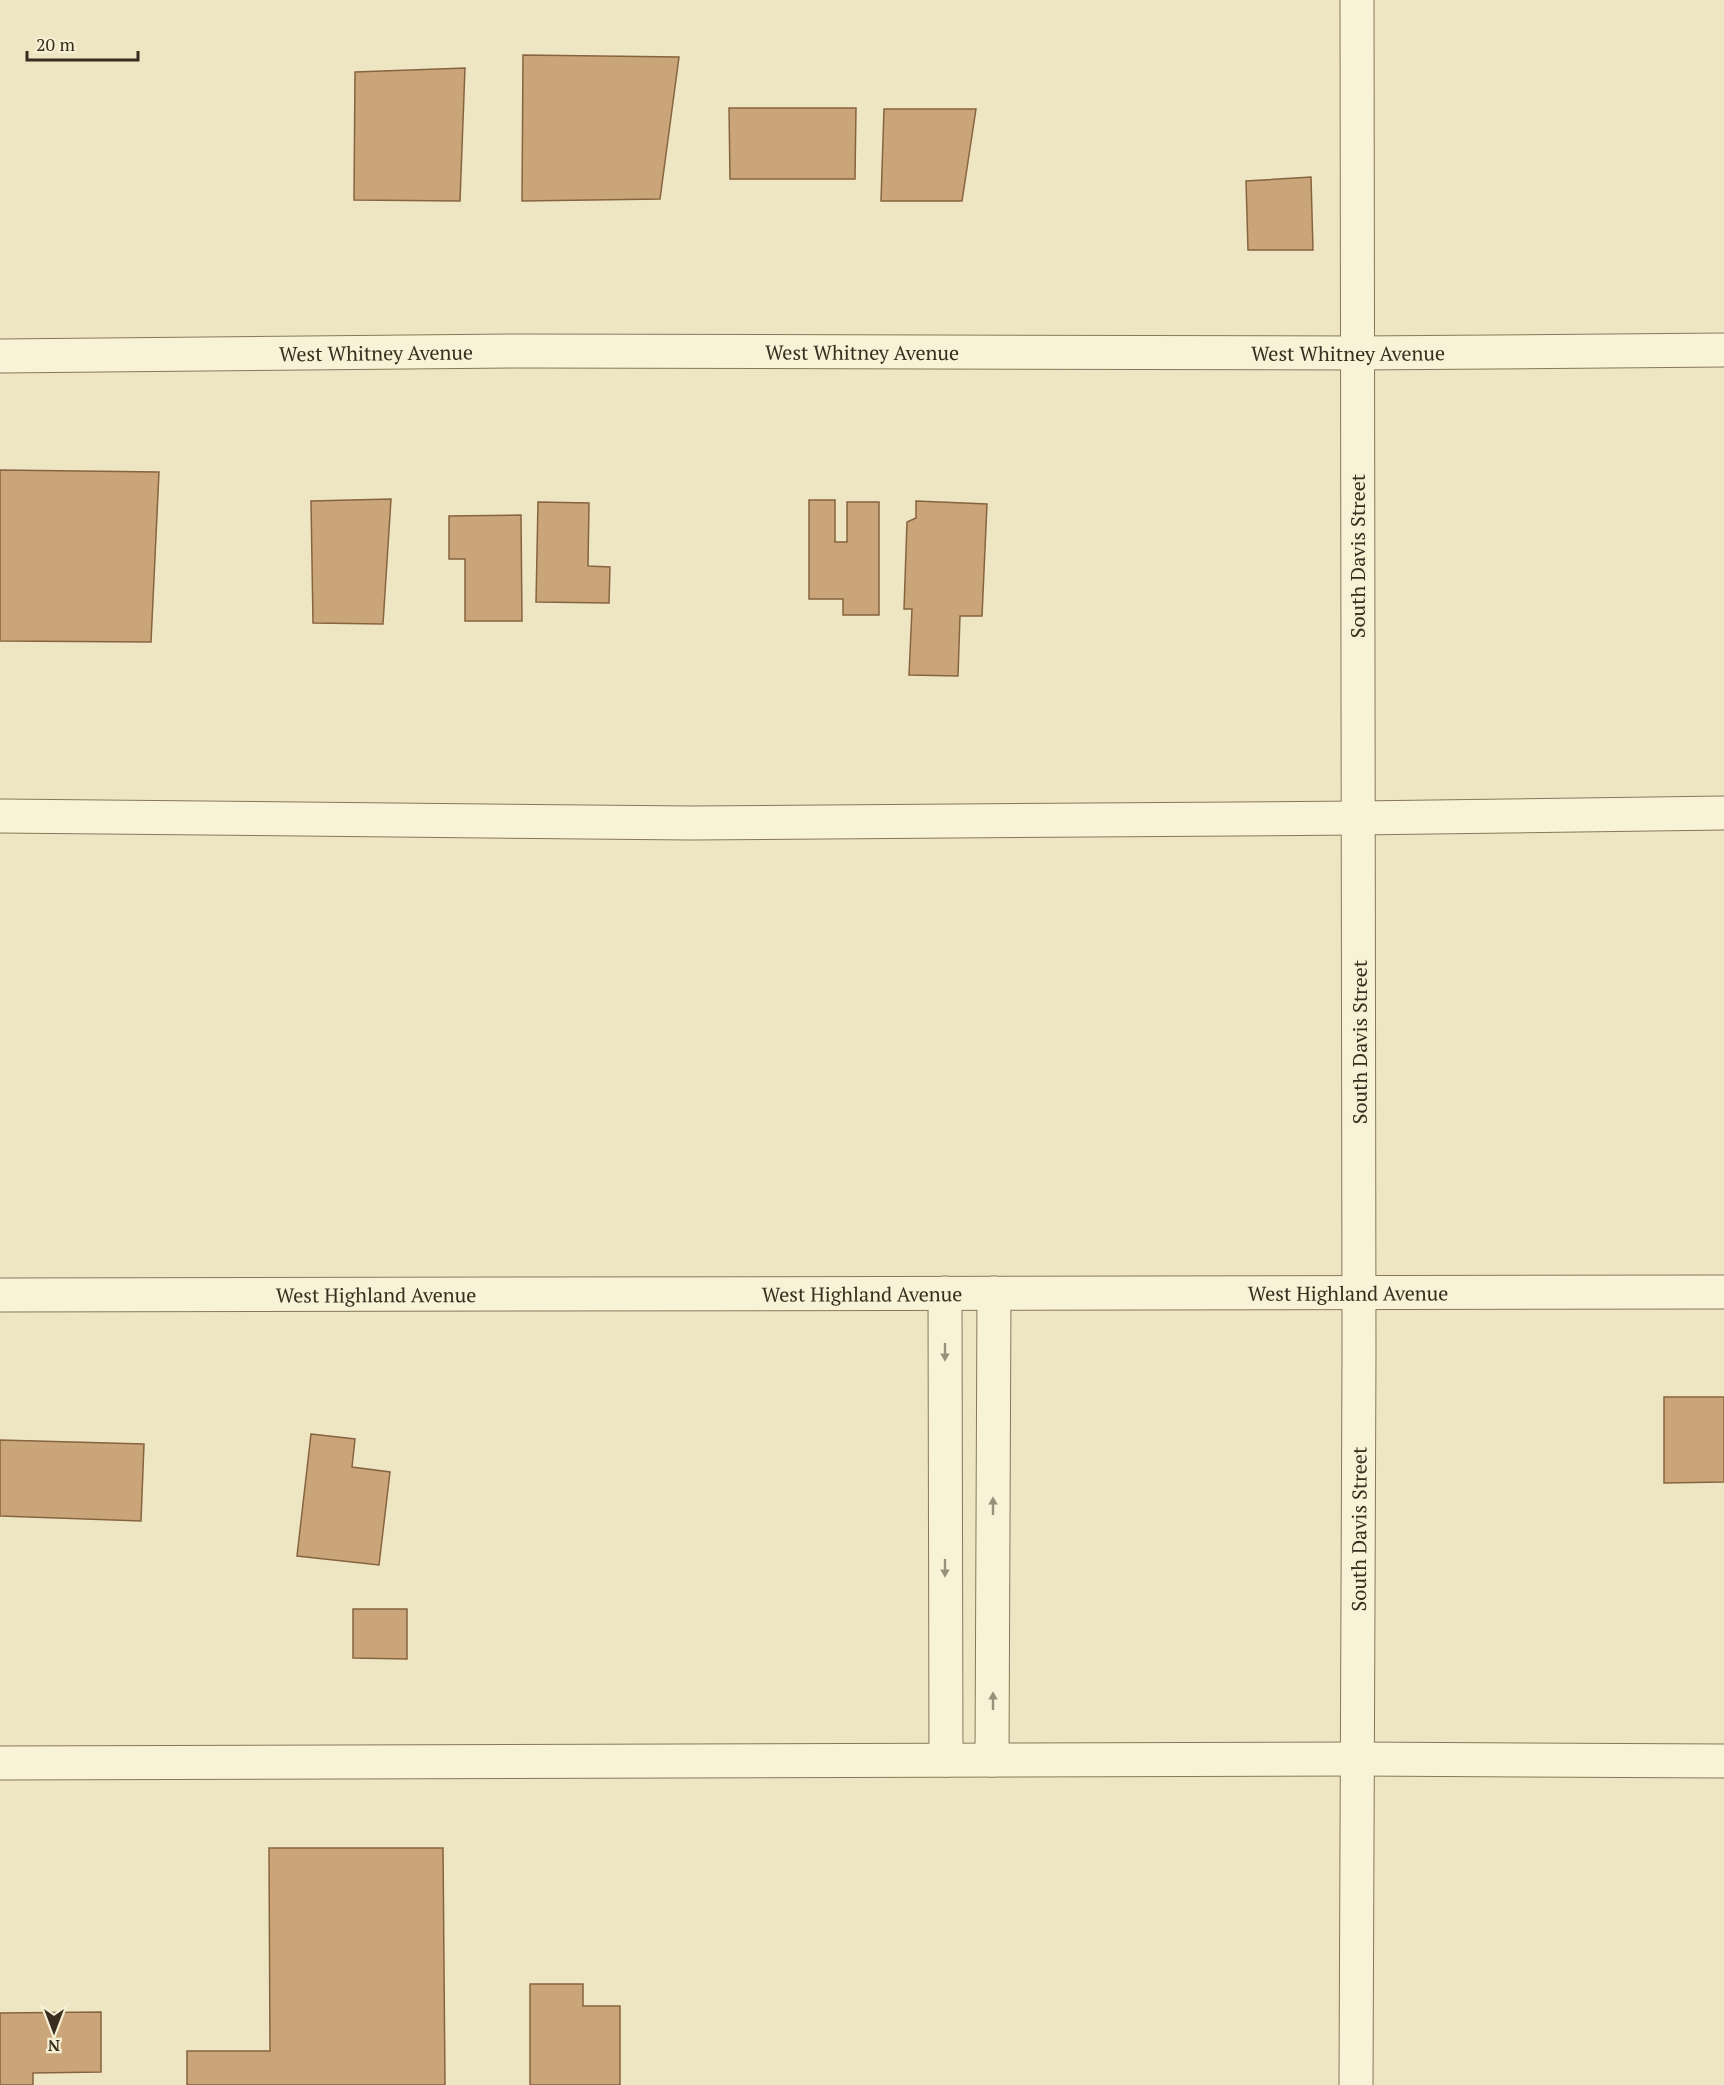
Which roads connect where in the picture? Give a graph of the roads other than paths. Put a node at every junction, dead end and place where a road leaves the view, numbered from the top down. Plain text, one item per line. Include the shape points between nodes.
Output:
1 (1357, 0) edge
2 (1724, 350) edge
3 (1359, 352) junction
4 (0, 356) edge
5 (1724, 813) edge
6 (0, 816) edge
7 (1358, 818) junction
8 (1724, 1292) edge
9 (945, 1293) junction
10 (994, 1293) junction
11 (1359, 1293) junction
12 (0, 1295) edge
13 (1358, 1759) junction
14 (946, 1760) junction
15 (992, 1760) junction
16 (1724, 1761) edge
17 (0, 1763) edge
18 (1356, 2085) edge

1 - 3 street, South Davis Street
2 - 3 street, West Whitney Avenue
3 - 4 street, West Whitney Avenue via 520,351
3 - 7 street, South Davis Street
5 - 7 street
6 - 7 street via 691,823
7 - 11 street, South Davis Street
8 - 11 street, West Highland Avenue
9 - 10 street, West Highland Avenue
9 - 12 street, West Highland Avenue
9 -> 14 street
10 - 11 street, West Highland Avenue
15 -> 10 street
11 - 13 street, South Davis Street
13 - 15 street
13 - 16 street
13 - 18 street, South Davis Street
14 - 15 street
14 - 17 street

